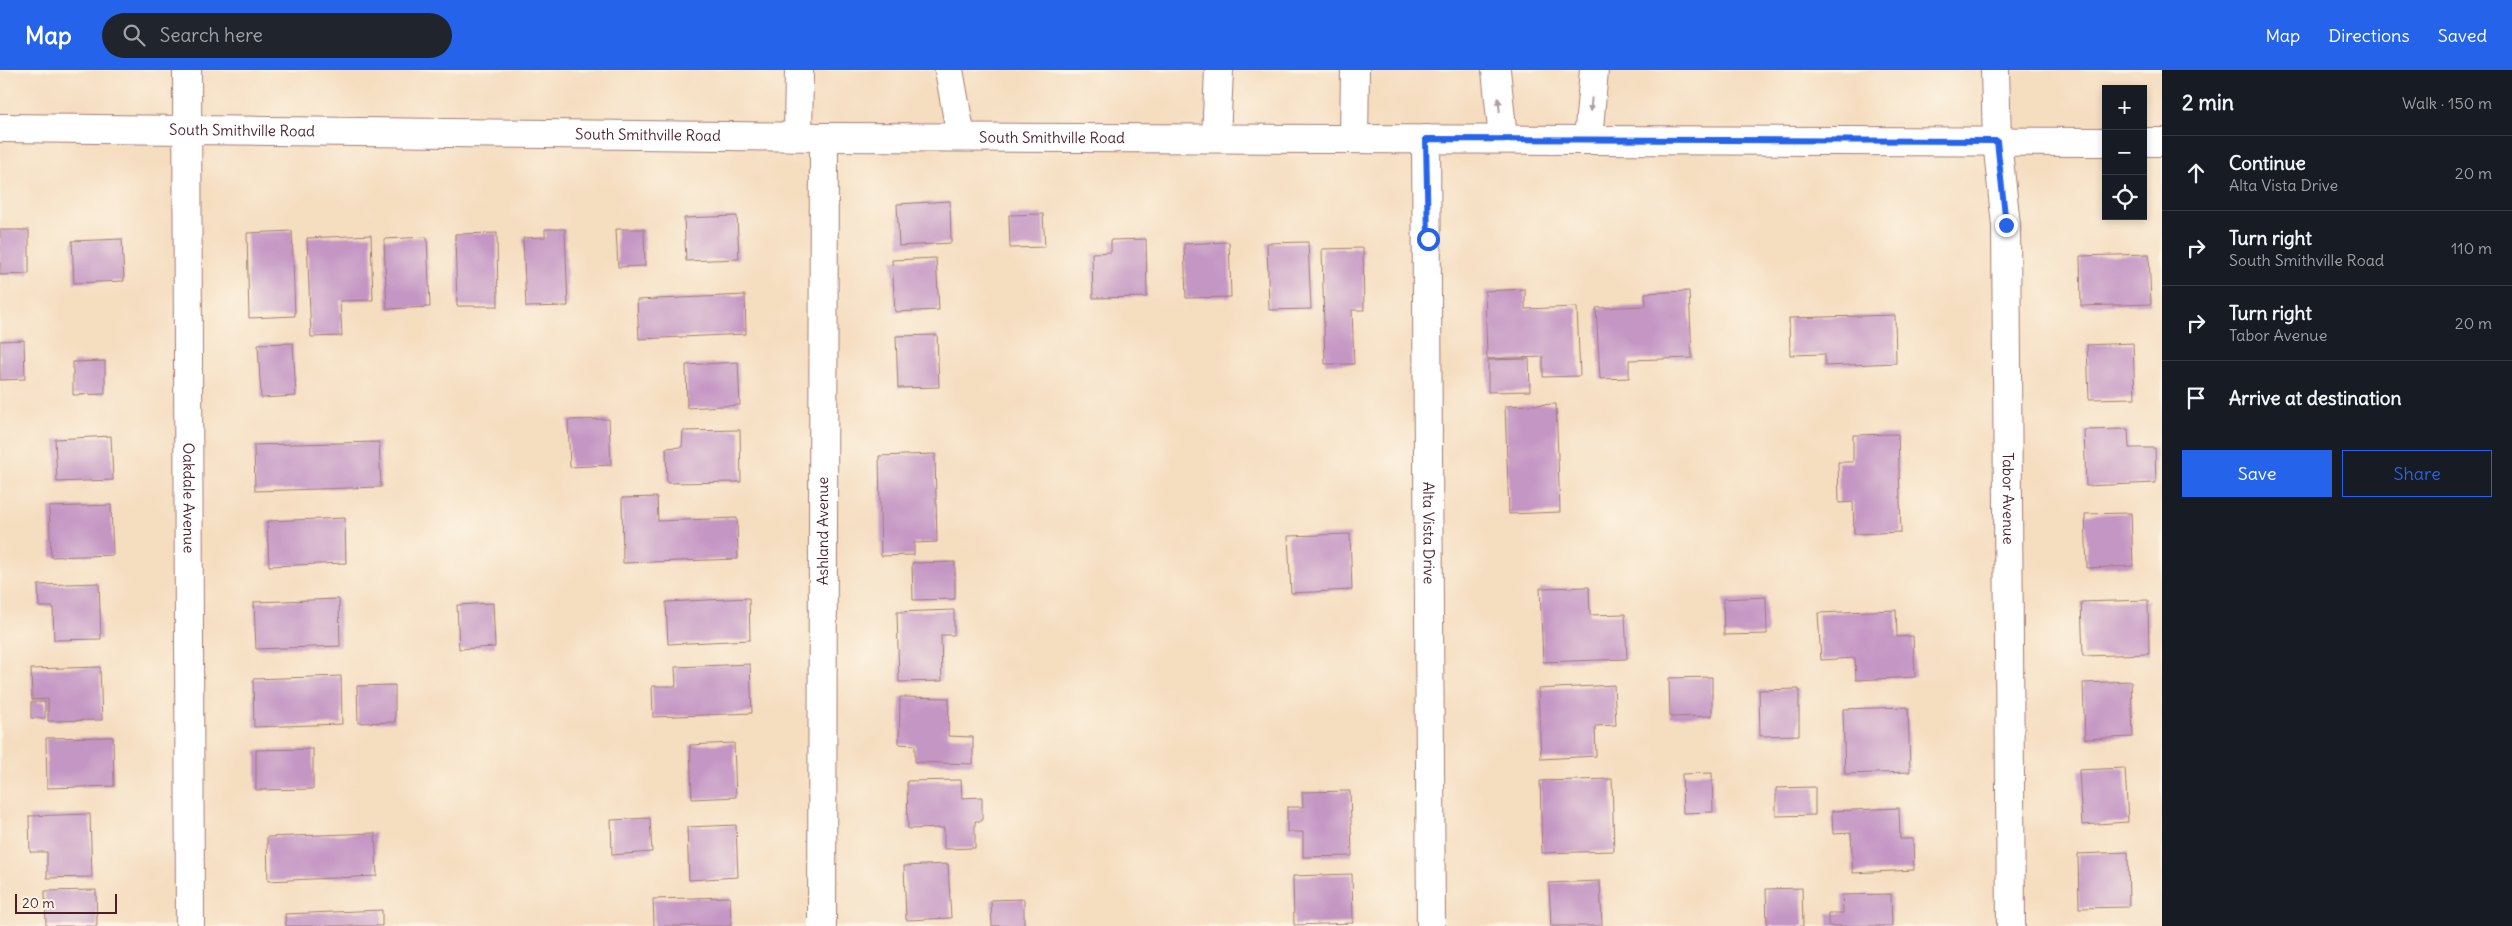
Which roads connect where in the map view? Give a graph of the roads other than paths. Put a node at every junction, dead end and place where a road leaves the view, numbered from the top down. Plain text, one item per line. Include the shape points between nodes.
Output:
1 (187, 70) edge
2 (799, 70) edge
3 (949, 70) edge
4 (1219, 70) edge
5 (1355, 70) edge
6 (1496, 70) edge
7 (1594, 70) edge
8 (1995, 70) edge
9 (0, 128) edge
10 (187, 131) junction
11 (811, 137) junction
12 (961, 137) junction
13 (1216, 138) junction
14 (1354, 139) junction
15 (1426, 139) junction
16 (1503, 139) junction
17 (1588, 140) junction
18 (1997, 141) junction
19 (2102, 142) edge
20 (2147, 142) edge
21 (2162, 142) edge
22 (190, 926) edge
23 (822, 926) edge
24 (1431, 926) edge
25 (2011, 926) edge

1 - 10 street, Oakdale Avenue
2 - 11 street, Ashland Avenue
3 - 12 street
4 - 13 street
5 - 14 street
16 -> 6 street
7 -> 17 street
8 - 18 street, Tabor Avenue
9 - 10 street, South Smithville Road
10 - 11 street, South Smithville Road
10 - 22 street, Oakdale Avenue
11 - 12 street, South Smithville Road
11 - 23 street, Ashland Avenue
12 - 13 street, South Smithville Road
13 - 14 street, South Smithville Road
14 - 15 street, South Smithville Road
15 - 16 street, South Smithville Road
15 - 24 street, Alta Vista Drive
16 - 17 street, South Smithville Road
17 - 18 street, South Smithville Road
18 - 19 street, South Smithville Road
18 - 25 street, Tabor Avenue via 2006,225
20 - 21 street

